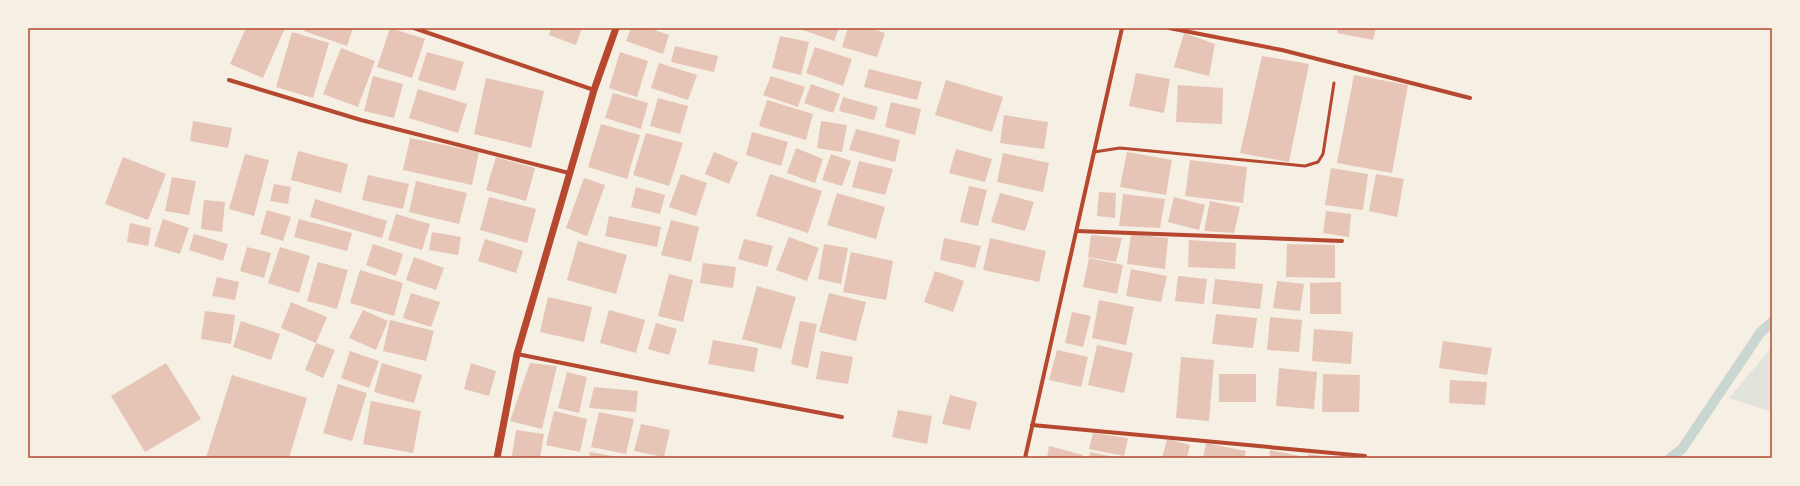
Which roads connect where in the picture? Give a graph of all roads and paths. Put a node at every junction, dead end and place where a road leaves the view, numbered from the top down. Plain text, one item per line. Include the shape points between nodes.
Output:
1 (414, 28) edge
2 (616, 28) edge
3 (1122, 28) edge
4 (1169, 28) edge
5 (229, 80) dead end
6 (1334, 83) dead end
7 (594, 90) junction
8 (1470, 98) dead end
9 (1093, 152) junction
10 (569, 173) junction
11 (1077, 231) junction
12 (1342, 241) dead end
13 (517, 354) junction
14 (842, 417) dead end
15 (1032, 426) junction
16 (1365, 456) dead end
17 (497, 458) edge
18 (1025, 458) edge

1 - 7 street
2 - 7 street
3 - 9 street
4 - 8 street via 1282,50
5 - 10 street via 361,120
6 - 9 lane via 1323,154 1318,162 1305,166 1120,148
7 - 10 street
9 - 11 street
10 - 13 street
11 - 12 street
11 - 15 street
13 - 14 street
13 - 17 street
15 - 16 street
15 - 18 street

